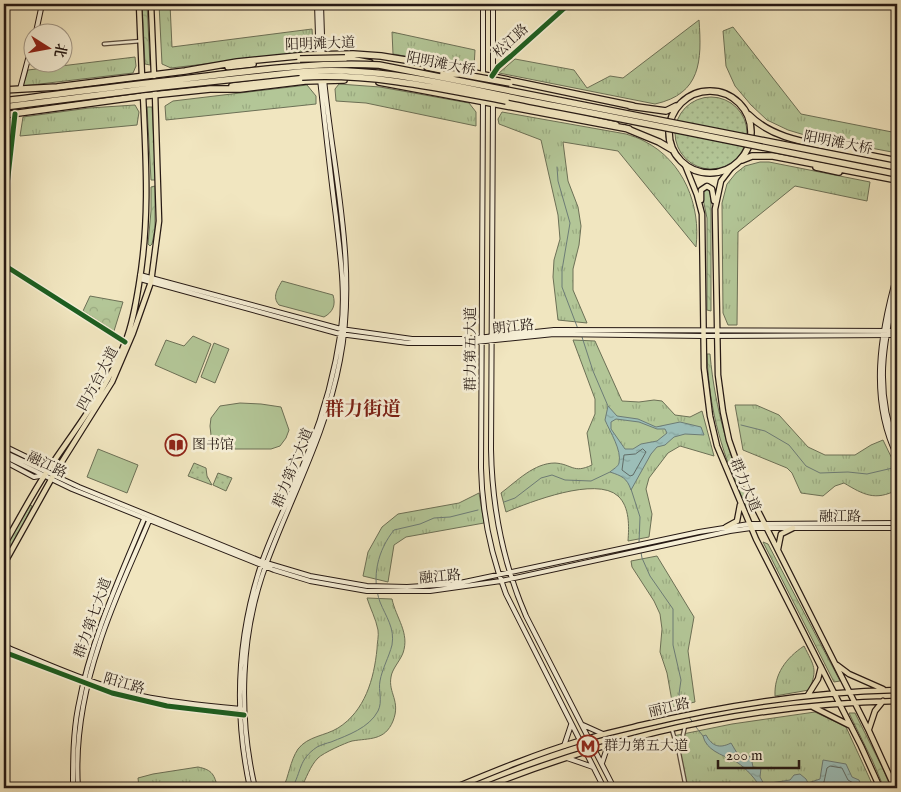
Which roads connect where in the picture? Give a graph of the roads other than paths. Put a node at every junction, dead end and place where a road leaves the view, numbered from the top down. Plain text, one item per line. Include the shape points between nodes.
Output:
1 (42, 4) edge
2 (139, 4) edge
3 (151, 4) edge
4 (319, 4) edge
5 (483, 4) edge
6 (492, 4) edge
7 (569, 4) edge
8 (704, 5) dead end
9 (897, 7) edge
10 (38, 22) edge
11 (141, 41) junction
12 (104, 44) dead end
13 (320, 55) junction
14 (345, 58) junction
15 (379, 65) junction
16 (185, 71) junction
17 (25, 72) edge
18 (377, 72) junction
19 (154, 74) junction
20 (430, 74) junction
21 (460, 74) junction
22 (483, 74) junction
23 (142, 76) junction
24 (342, 76) junction
25 (492, 76) junction
26 (322, 80) junction
27 (430, 81) junction
28 (57, 87) junction
29 (20, 89) junction
30 (210, 89) junction
31 (4, 90) edge
32 (450, 90) junction
33 (4, 94) edge
34 (155, 95) junction
35 (143, 96) junction
36 (4, 100) edge
37 (483, 102) junction
38 (493, 103) junction
39 (679, 104) junction
40 (60, 106) junction
41 (633, 106) junction
42 (4, 107) edge
43 (746, 112) junction
44 (4, 114) edge
45 (15, 114) junction
46 (629, 129) junction
47 (783, 136) junction
48 (673, 152) junction
49 (773, 156) junction
50 (897, 157) edge
51 (897, 161) edge
52 (738, 163) junction
53 (685, 165) junction
54 (897, 167) edge
55 (731, 168) junction
56 (897, 174) edge
57 (897, 180) edge
58 (897, 184) edge
59 (715, 209) junction
60 (4, 212) edge
61 (702, 214) junction
62 (4, 265) edge
63 (897, 274) edge
64 (140, 277) junction
65 (151, 280) junction
66 (897, 286) edge
67 (343, 332) junction
68 (703, 333) junction
69 (717, 333) junction
70 (885, 333) junction
71 (897, 333) edge
72 (491, 338) junction
73 (482, 339) junction
74 (125, 342) junction
75 (4, 446) edge
76 (896, 449) edge
77 (4, 452) edge
78 (4, 456) edge
79 (897, 456) edge
80 (4, 461) edge
81 (44, 474) junction
82 (52, 478) junction
83 (739, 499) junction
84 (144, 519) junction
85 (149, 521) junction
86 (897, 523) edge
87 (750, 526) junction
88 (765, 526) junction
89 (726, 527) junction
90 (792, 528) junction
91 (897, 528) edge
92 (4, 545) edge
93 (646, 546) junction
94 (632, 549) junction
95 (778, 552) junction
96 (4, 564) edge
97 (264, 564) junction
98 (510, 573) junction
99 (499, 576) junction
100 (512, 579) junction
101 (501, 581) junction
102 (380, 589) junction
103 (4, 646) edge
104 (4, 652) edge
105 (834, 662) junction
106 (821, 666) junction
107 (84, 681) junction
108 (89, 683) junction
109 (886, 690) junction
110 (897, 690) edge
111 (849, 691) junction
112 (834, 692) junction
113 (808, 695) junction
114 (883, 701) junction
115 (897, 701) edge
116 (855, 702) junction
117 (840, 704) junction
118 (812, 707) junction
119 (241, 709) junction
120 (242, 715) junction
121 (582, 724) junction
122 (571, 725) junction
123 (685, 726) junction
124 (851, 726) junction
125 (672, 729) junction
126 (869, 731) junction
127 (604, 734) junction
128 (589, 738) junction
129 (580, 741) junction
130 (608, 745) junction
131 (564, 746) junction
132 (594, 748) junction
133 (585, 752) junction
134 (679, 753) junction
135 (567, 758) junction
136 (602, 763) junction
137 (593, 767) junction
138 (73, 788) edge
139 (78, 788) edge
140 (250, 788) edge
141 (254, 788) edge
142 (454, 788) edge
143 (483, 788) edge
144 (604, 788) edge
145 (614, 788) edge
146 (686, 788) edge
147 (880, 788) edge
148 (895, 788) edge

1 - 10 main road
2 - 11 main road, 四方台大道
3 - 19 main road, 四方台大道
4 - 13 main road, 群力第六大道
5 - 22 main road, 群力第五大道
6 - 25 main road, 群力第五大道
7 - 25 street, 松江路 via 504,61
8 - 9 main road
11 - 12 street
11 - 23 main road, 四方台大道
13 - 16 highway, 阳明滩大道 via 237,62
13 - 22 highway, 阳明滩大道 via 388,57
13 - 26 main road, 群力第六大道
14 - 15 highway, bridge
14 - 16 highway, bridge via 309,58
14 - 21 highway, bridge via 386,60
15 - 20 highway, 阳明滩大桥, bridge
15 - 36 highway, 阳明滩大桥, bridge via 308,65
16 - 19 highway, 阳明滩大道
17 - 29 main road
18 - 24 highway, bridge
18 - 27 highway, 阳明滩大桥, bridge
18 - 42 highway, 阳明滩大桥, bridge via 306,72
19 - 23 highway, 阳明滩大道
19 - 34 main road, 四方台大道
20 - 21 highway, bridge
20 - 54 highway, 阳明滩大桥, bridge
21 - 41 highway, bridge via 613,105
22 - 25 highway, 阳明滩大道
22 - 37 main road, 群力第五大道
23 - 28 highway, 阳明滩大道
23 - 35 main road, 四方台大道
24 - 30 highway, bridge via 302,77
24 - 32 highway, bridge
25 - 38 main road, 群力第五大道
25 - 41 highway, 阳明滩大道
26 - 30 highway
26 - 37 highway via 376,82
26 - 67 main road, 群力第六大道 via 341,262
27 - 32 highway, bridge
27 - 56 highway, 阳明滩大桥, bridge
28 - 29 highway, 阳明滩大道
28 - 33 highway
29 - 31 highway, 阳明滩大道
30 - 34 highway
32 - 46 highway, bridge via 610,122
34 - 35 highway
34 - 65 main road, 四方台大道 via 159,221
35 - 40 highway
35 - 64 main road, 四方台大道 via 147,196
37 - 38 highway
37 - 73 main road, 群力第五大道
38 - 46 highway
38 - 72 main road, 群力第五大道
39 - 41 highway via 666,111
39 - 43 highway via 697,93 716,91 734,98
39 - 48 highway via 668,131
40 - 44 highway
40 - 45 highway
43 - 47 highway via 761,125
43 - 52 highway via 751,125 751,139
44 - 45 highway
45 - 60 main road
46 - 48 highway
47 - 50 highway
47 - 51 highway
48 - 53 highway
49 - 52 highway via 752,156
49 - 57 highway
49 - 58 highway
52 - 55 highway
53 - 55 highway via 697,172 711,174
53 - 61 main road, 群力大道
55 - 59 main road, 群力大道 via 721,181
59 - 61 main road via 712,189 705,186 700,191
59 - 69 main road, 群力大道
61 - 68 main road, 群力大道
62 - 74 main road
63 - 70 main road
64 - 65 main road, 朗江路
64 - 74 main road, 四方台大道
65 - 67 main road, 朗江路
65 - 82 main road, 四方台大道 via 112,382
66 - 70 main road
67 - 73 main road, 朗江路 via 420,344
67 - 97 main road, 群力第六大道 via 327,398
68 - 69 main road, 朗江路
68 - 72 main road, 朗江路 via 567,332
68 - 83 main road, 群力大道 via 710,416 724,466
69 - 70 main road, 朗江路
69 - 88 main road, 群力大道 via 723,412 737,463
70 - 71 main road, 朗江路
70 - 76 main road via 880,394
72 - 73 main road, 朗江路
72 - 98 main road, 群力第五大道 via 490,449 496,512
73 - 99 main road, 群力第五大道 via 483,498
74 - 81 main road, 四方台大道 via 96,400
75 - 81 main road via 37,462
76 - 79 main road
77 - 81 main road, 融江路
78 - 81 main road, 融江路
80 - 81 main road via 34,476
81 - 82 main road, 融江路
81 - 92 main road, 四方台大道
82 - 84 main road, 融江路
82 - 96 main road, 四方台大道
82 - 97 main road, 融江路
83 - 87 main road, 群力大道
83 - 89 main road via 738,519
84 - 85 main road, 融江路
84 - 107 main road, 群力第七大道 via 92,649
85 - 97 main road, 融江路
85 - 108 main road, 群力第七大道 via 102,636
86 - 88 main road, 融江路
87 - 88 main road, 融江路
87 - 89 main road, 融江路
87 - 93 main road, 融江路
87 - 106 main road, 群力大道
88 - 90 main road, 融江路
88 - 95 main road, 群力大道
89 - 93 main road, 融江路
90 - 91 main road, 融江路
90 - 95 main road via 780,536
93 - 94 main road, 融江路
94 - 98 main road, 融江路
94 - 100 main road, 融江路
95 - 105 main road, 群力大道
97 - 102 main road, 融江路 via 310,581
97 - 119 main road, 群力第六大道 via 244,641
98 - 99 main road, 融江路
98 - 100 main road, 群力第五大道
99 - 101 main road, 群力第五大道
99 - 102 main road, 融江路 via 446,585
100 - 101 main road, 融江路
100 - 121 main road, 群力第五大道 via 526,616
101 - 102 main road, 融江路 via 430,591
101 - 122 main road, 群力第五大道
103 - 107 main road, 阳江路
104 - 107 main road, 阳江路
105 - 109 main road via 849,674
105 - 111 main road, 群力大道
106 - 112 main road, 群力大道
106 - 113 main road via 818,679
107 - 108 main road, 阳江路
107 - 138 main road, 群力第七大道 via 74,743
108 - 119 main road, 阳江路 via 158,699
108 - 120 main road, 阳江路 via 147,702
108 - 139 main road, 群力第七大道 via 79,744
109 - 110 main road, 丽江路
109 - 111 main road, 丽江路
111 - 112 main road, 丽江路
111 - 116 main road, 群力大道
112 - 113 main road, 丽江路
112 - 117 main road, 群力大道
113 - 127 main road, 丽江路 via 682,715
114 - 115 main road, 丽江路
114 - 116 main road, 丽江路
114 - 126 main road via 875,711
116 - 117 main road, 丽江路
116 - 126 main road, 群力大道
117 - 118 main road, 丽江路
117 - 124 main road, 群力大道
118 - 123 main road, 丽江路
118 - 124 main road
119 - 120 main road, 群力第六大道
120 - 140 main road, 群力第六大道
120 - 141 main road, 群力第六大道
121 - 127 main road
121 - 128 main road, 群力第五大道
122 - 129 main road, 群力第五大道
122 - 131 main road
123 - 125 main road, 丽江路
123 - 134 street
124 - 147 main road, 群力大道
125 - 130 main road, 丽江路
125 - 134 street
126 - 148 main road, 群力大道
127 - 128 main road, 丽江路
128 - 129 main road, 丽江路
128 - 132 main road, 群力第五大道
129 - 131 main road, 丽江路
129 - 133 main road, 群力第五大道
130 - 132 main road, 丽江路
130 - 136 main road
131 - 142 main road, 丽江路
132 - 133 main road, 丽江路
132 - 136 main road, 群力第五大道
133 - 135 main road, 丽江路
133 - 137 main road, 群力第五大道
134 - 146 street
135 - 137 main road
135 - 143 main road, 丽江路
136 - 145 main road, 群力第五大道
137 - 144 main road, 群力第五大道

